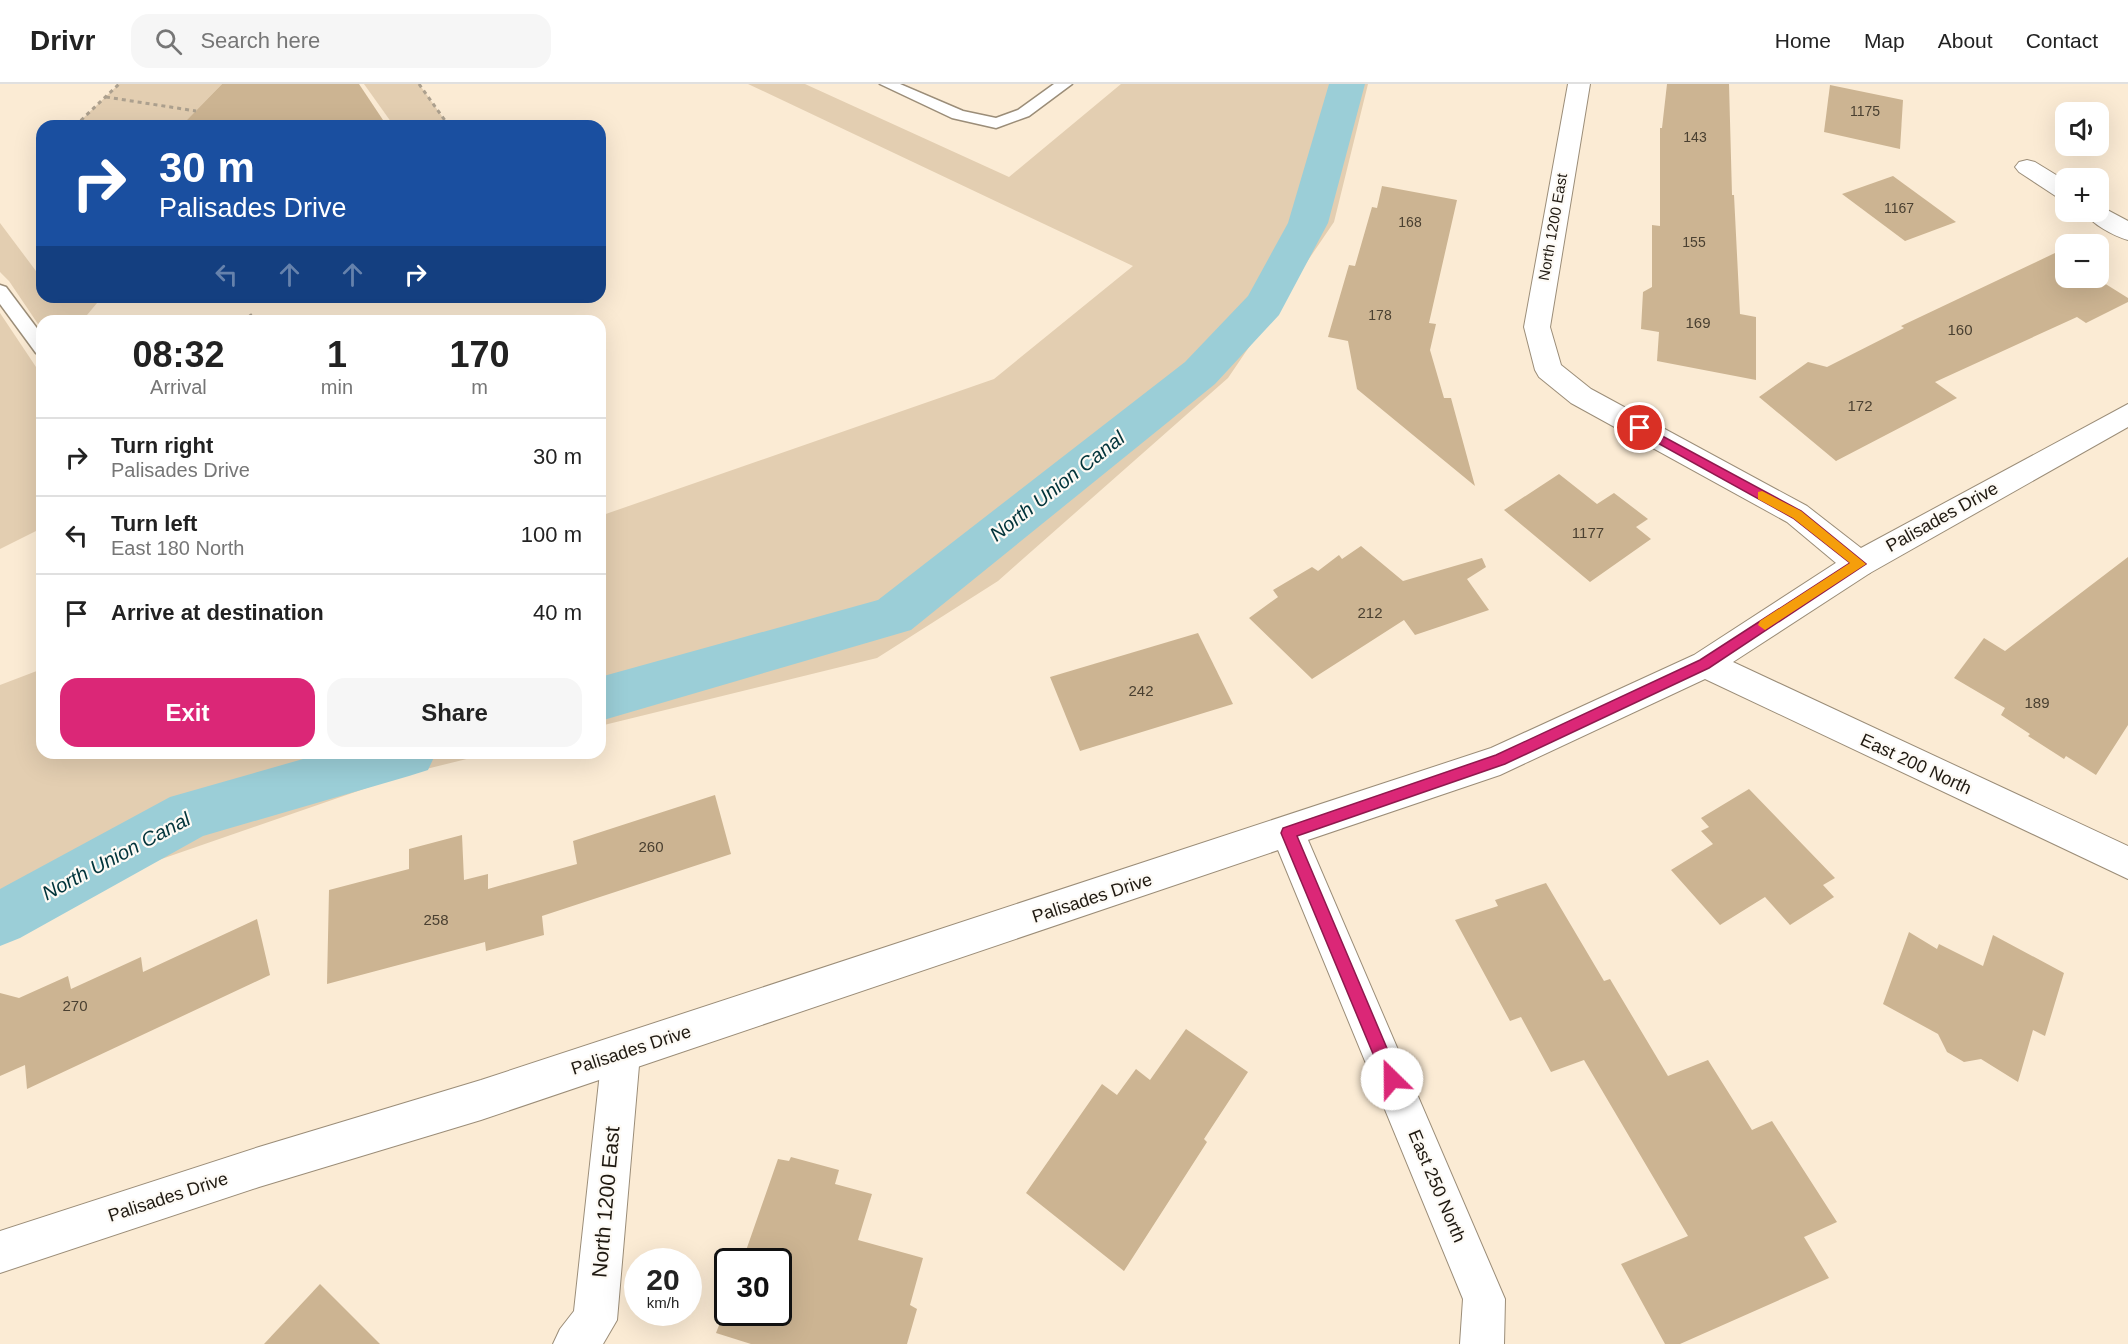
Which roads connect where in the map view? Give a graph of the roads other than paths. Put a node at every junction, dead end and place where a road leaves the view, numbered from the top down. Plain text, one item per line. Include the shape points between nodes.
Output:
1 (888, 84) edge
2 (1064, 84) edge
3 (1579, 84) edge
4 (2027, 167) dead end
5 (2055, 185) edge
6 (2109, 220) edge
7 (2128, 232) edge
8 (0, 291) edge
9 (36, 340) edge
10 (2128, 414) edge
11 (1859, 564) junction
12 (1705, 664) junction
13 (1288, 833) junction
14 (2128, 863) edge
15 (621, 1054) junction
16 (0, 1252) edge
17 (576, 1344) edge
18 (1482, 1344) edge

1 - 2 lane via 957,115 996,123 1033,108
3 - 11 street, North 1200 East via 1537,327 1549,370 1581,396 1797,514
4 - 5 street
6 - 7 street
8 - 9 lane
10 - 11 street, Palisades Drive
11 - 12 street, Palisades Drive
12 - 13 street, Palisades Drive via 1500,760
12 - 14 street, East 200 North
13 - 15 street, Palisades Drive
13 - 18 street, East 250 North via 1484,1299
15 - 16 street, Palisades Drive
15 - 17 street, North 1200 East via 595,1320

